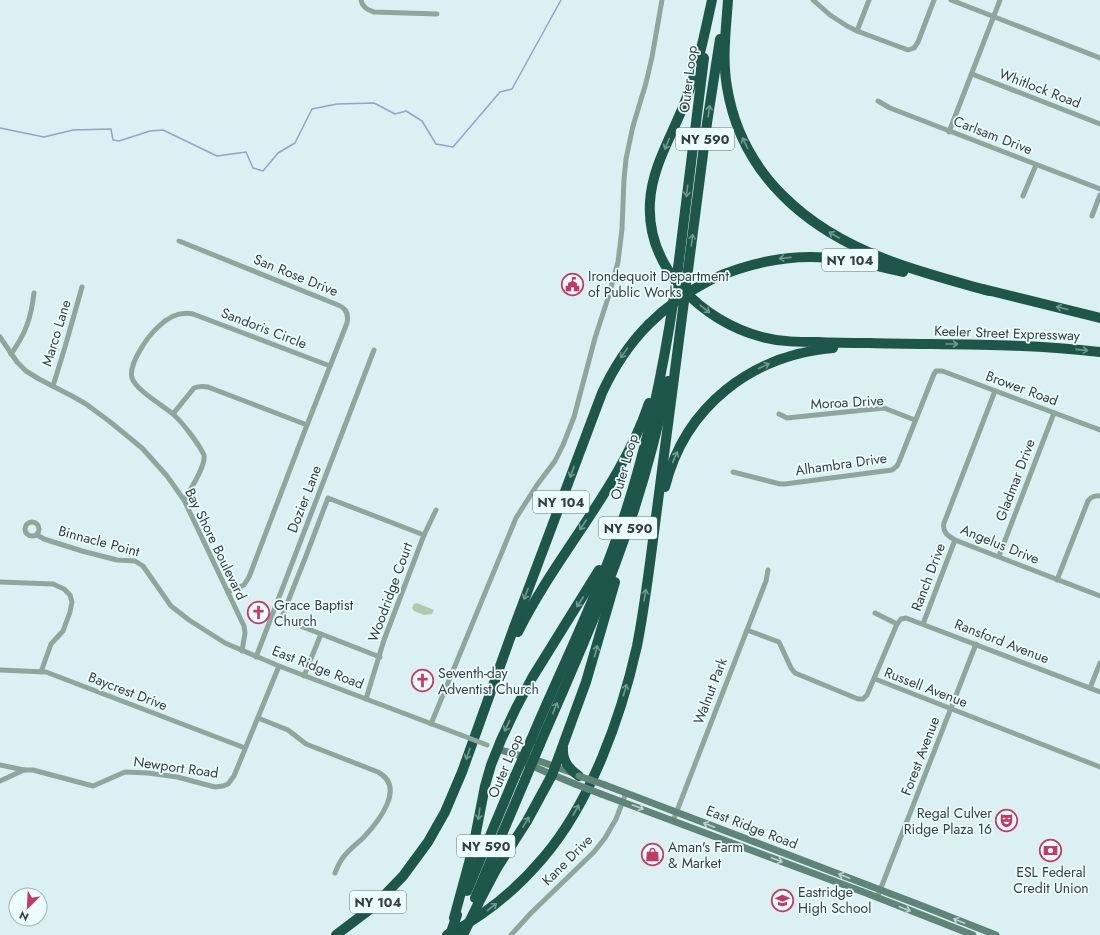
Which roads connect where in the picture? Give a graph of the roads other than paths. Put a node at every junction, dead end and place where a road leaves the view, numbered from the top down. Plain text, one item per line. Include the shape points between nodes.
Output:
1 (361, 0) edge
2 (662, 0) edge
3 (712, 0) edge
4 (727, 0) edge
5 (813, 0) edge
6 (869, 0) edge
7 (934, 0) edge
8 (951, 0) edge
9 (1000, 0) edge
10 (437, 14) dead end
11 (993, 17) junction
12 (857, 31) junction
13 (1100, 58) edge
14 (972, 74) junction
15 (878, 101) dead end
16 (1100, 124) edge
17 (949, 132) junction
18 (1036, 164) junction
19 (1100, 189) edge
20 (1100, 195) edge
21 (1023, 196) dead end
22 (1092, 216) dead end
23 (179, 241) dead end
24 (82, 287) dead end
25 (989, 291) junction
26 (34, 293) dead end
27 (684, 301) junction
28 (1100, 318) edge
29 (670, 324) junction
30 (0, 337) edge
31 (913, 344) junction
32 (374, 350) dead end
33 (1100, 352) edge
34 (11, 354) junction
35 (330, 366) junction
36 (936, 371) joint
37 (52, 386) junction
38 (995, 391) junction
39 (1054, 413) junction
40 (172, 414) junction
41 (779, 414) dead end
42 (916, 420) junction
43 (307, 425) junction
44 (1100, 430) edge
45 (733, 472) dead end
46 (1100, 496) edge
47 (184, 500) junction
48 (436, 510) dead end
49 (633, 513) junction
50 (619, 531) junction
51 (37, 535) dead end
52 (424, 535) junction
53 (955, 540) junction
54 (999, 556) junction
55 (650, 563) junction
56 (768, 570) dead end
57 (150, 576) joint
58 (1057, 580) junction
59 (0, 582) edge
60 (228, 592) junction
61 (1100, 596) edge
62 (875, 612) dead end
63 (897, 624) junction
64 (923, 624) junction
65 (747, 630) junction
66 (321, 634) junction
67 (976, 644) junction
68 (242, 651) junction
69 (256, 657) junction
70 (380, 657) junction
71 (1100, 663) edge
72 (279, 666) junction
73 (0, 670) edge
74 (40, 672) junction
75 (304, 676) junction
76 (874, 679) junction
77 (1090, 688) junction
78 (490, 691) junction
79 (1100, 692) edge
80 (366, 699) junction
81 (950, 709) junction
82 (258, 718) junction
83 (431, 724) junction
84 (535, 742) junction
85 (564, 743) junction
86 (245, 748) junction
87 (497, 749) junction
88 (0, 765) edge
89 (1100, 767) edge
90 (24, 770) junction
91 (553, 771) junction
92 (520, 778) junction
93 (577, 780) junction
94 (0, 781) edge
95 (626, 793) junction
96 (623, 802) junction
97 (677, 812) junction
98 (673, 821) junction
99 (335, 873) dead end
100 (881, 890) junction
101 (877, 898) junction
102 (474, 906) junction
103 (456, 916) junction
104 (336, 935) edge
105 (449, 935) edge
106 (462, 935) edge
107 (511, 935) edge
108 (973, 935) edge
109 (996, 935) edge

1 - 10 street via 366,9 374,12
2 - 83 street via 652,57 626,159 622,229 614,279 574,417 555,462 516,518
3 -> 29 highway, Outer Loop / NY 590, bridge
3 -> 31 highway via 693,80 652,187 651,226 655,243 666,267 704,308 725,322 753,334 791,342
25 -> 4 highway via 908,267 861,249 810,220 775,189 749,150 730,103 725,61
27 -> 4 highway, Outer Loop / NY 590, bridge via 707,123
5 - 12 street via 837,20
6 - 12 street
7 - 12 street via 918,42 911,50
8 - 11 street
9 - 11 street
11 - 13 street
11 - 14 street
14 - 16 street, Whitlock Road
14 - 17 street
15 - 17 street, Carlsam Drive
17 - 18 street, Carlsam Drive
18 - 19 street, Carlsam Drive
18 - 21 street
20 - 22 street
23 - 35 street, San Rose Drive via 342,306 347,312 348,319
24 - 37 street, Marco Lane via 66,347
28 -> 25 highway, Keeler Street Expressway / NY 104
25 -> 78 highway, NY 104, bridge via 864,263 822,257 797,257 738,268 712,279 680,298 632,342 609,378
26 - 34 street via 28,322
27 - 49 highway, Outer Loop / NY 590 via 659,420
27 - 55 highway
29 - 50 highway, Outer Loop / NY 590 via 649,430
29 -> 78 highway via 654,387 643,421 630,448 609,486 531,607
30 - 34 street, Bay Shore Boulevard
31 -> 33 highway, Keeler Street Expressway via 1003,345
55 -> 31 highway via 665,489 674,461 694,423 723,392 759,368 804,352
32 - 69 street, Dozier Lane
34 - 37 street, Bay Shore Boulevard via 26,371
35 - 40 street, Sandoris Circle via 200,316 178,314 167,319 150,336 137,357 131,375 140,389
35 - 43 street
36 - 38 street, Brower Road
36 - 42 street, Alhambra Drive
37 - 47 street, Bay Shore Boulevard via 86,404 133,441 157,465
38 - 39 street, Brower Road
38 - 53 street, Angelus Drive via 943,526 947,535
39 - 44 street, Brower Road
39 - 54 street, Gladmar Drive
40 - 43 street via 194,388 202,386
40 - 47 street, Sandoris Circle via 181,422 205,459
41 - 42 street, Moroa Drive via 787,418 884,408
42 - 45 street, Alhambra Drive via 899,462 892,470 786,484
43 - 60 street via 249,577 244,585
46 - 58 street via 1092,496 1088,501
47 - 60 street, Bay Shore Boulevard
48 - 52 street, Woodridge Court
84 -> 49 highway, Outer Loop / NY 590 via 604,593
85 -> 49 highway via 592,663
50 - 84 highway, Outer Loop / NY 590
50 -> 87 highway via 589,587 528,684
51 - 57 street, Binnacle Point via 82,551 117,560 135,561 144,566
52 - 66 street, Woodridge Court via 328,498 283,614 285,620
52 - 70 street, Woodridge Court via 384,640
53 - 54 street, Angelus Drive
53 - 64 street, Ranch Drive
54 - 58 street, Angelus Drive
105 -> 55 highway via 483,913 520,883 552,848 577,809 602,758 622,701 637,643
56 - 65 street, Walnut Park
57 - 68 street, East Ridge Road via 171,606 218,639
58 - 61 street, Angelus Drive
59 - 74 street via 56,585 64,588 70,595 72,606 63,630 51,644
60 - 68 street, Bay Shore Boulevard via 246,633
62 - 63 street
63 - 64 street, Ransford Avenue via 906,618
63 - 76 street
64 - 67 street, Ransford Avenue
65 - 76 street, Russell Avenue via 779,642 795,673 855,698 860,699 869,693
65 - 97 street, Walnut Park
66 - 70 street, Woodridge Court
66 - 75 street
67 - 77 street, Ransford Avenue
67 - 81 street, Forest Avenue
68 - 69 street, East Ridge Road
69 - 72 street, East Ridge Road
70 - 80 street, Woodridge Court
71 - 77 street
72 - 75 street, East Ridge Road
72 - 82 street, Newport Road
73 - 74 street, Baycrest Drive
74 - 86 street, Baycrest Drive via 46,672
75 - 80 street, East Ridge Road
76 - 81 street, Russell Avenue
77 - 79 street, Ransford Avenue
78 -> 104 highway, NY 104 via 462,772 437,827 403,876 379,901
80 - 83 street, East Ridge Road
81 - 89 street, Russell Avenue
81 - 100 street, Forest Avenue
82 - 86 street, Newport Road
82 - 99 street via 288,730 312,747 378,772 388,780 391,791 388,803 364,837 342,859
83 - 87 street, East Ridge Road, bridge
84 - 92 highway, Outer Loop / NY 590, bridge
85 - 91 highway
85 - 93 highway via 564,762
86 - 90 street, Newport Road via 234,776 228,784 219,787 177,777 126,772 93,786 33,770
87 - 91 main road, East Ridge Road
87 -> 103 highway via 484,786 473,848
88 - 90 street, Newport Road
90 - 94 street
91 - 93 main road, East Ridge Road
102 -> 91 highway via 530,817
92 - 102 highway, Outer Loop / NY 590
92 - 103 highway, Outer Loop / NY 590
93 - 95 main road, East Ridge Road, bridge via 605,785
93 - 96 main road, East Ridge Road, bridge via 601,794
95 - 96 street, Kane Drive
95 - 97 main road, East Ridge Road
96 -> 98 main road, East Ridge Road
96 - 107 street, Kane Drive via 610,831 594,852 530,912
97 - 98 street, Walnut Park
100 -> 97 main road, East Ridge Road
98 -> 101 main road, East Ridge Road
100 - 101 street, Forest Avenue
109 -> 100 main road, East Ridge Road
101 -> 108 main road, East Ridge Road
102 - 106 highway, bridge
103 - 105 highway, Outer Loop / NY 590, bridge

